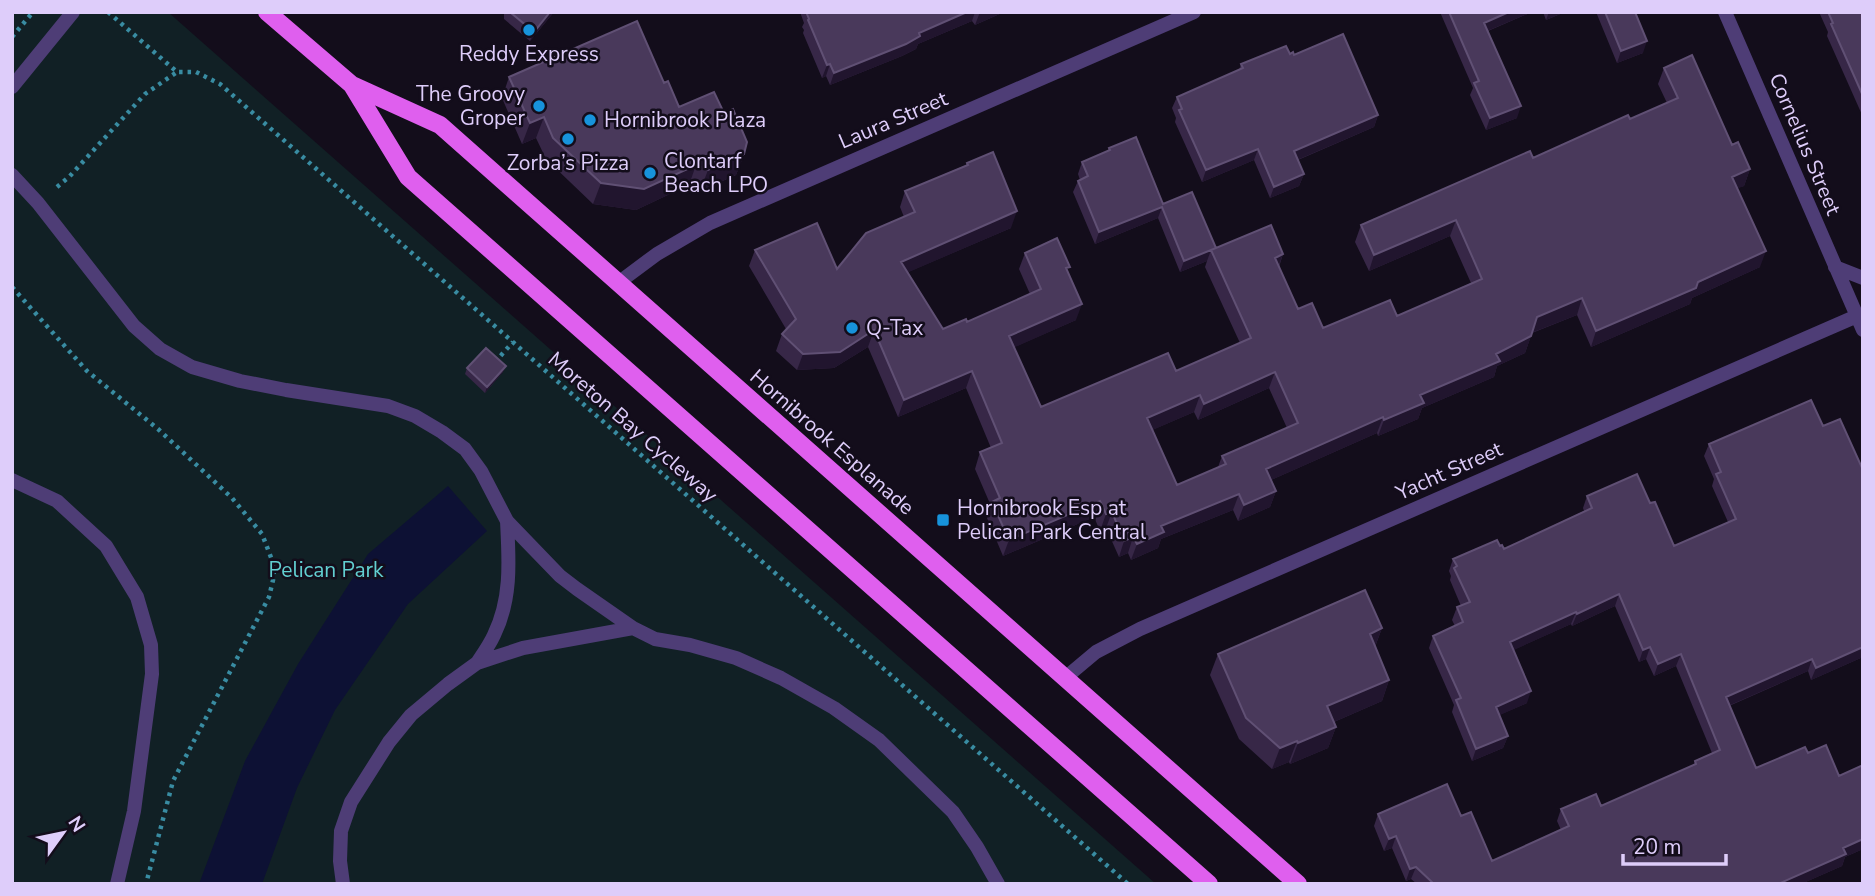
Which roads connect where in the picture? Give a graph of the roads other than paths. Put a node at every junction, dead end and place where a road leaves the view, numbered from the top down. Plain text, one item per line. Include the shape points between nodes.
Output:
1 (73, 12) edge
2 (267, 12) edge
3 (1194, 12) edge
4 (1725, 12) edge
5 (352, 85) junction
6 (12, 87) edge
7 (12, 175) edge
8 (1835, 267) junction
9 (1863, 278) edge
10 (618, 283) junction
11 (1860, 323) edge
12 (12, 480) edge
13 (507, 521) junction
14 (634, 628) junction
15 (477, 663) junction
16 (1065, 678) junction
17 (117, 884) edge
18 (343, 884) edge
19 (998, 884) edge
20 (1209, 884) edge
21 (1298, 884) edge

1 - 6 street
2 - 5 main road, Hornibrook Esplanade
3 - 10 street, Laura Street via 710,223
4 - 8 street, Cornelius Street
5 - 10 main road, Hornibrook Esplanade via 440,125
5 - 20 main road, Hornibrook Esplanade via 408,177
7 - 13 street via 134,326 160,349 192,367 240,381 388,406 415,415 465,449
8 - 9 street
8 - 11 street, Cornelius Street
10 - 16 main road, Hornibrook Esplanade
11 - 16 street, Yacht Street via 1140,628 1096,652
12 - 17 street via 57,501 106,546 137,597 151,645 152,674 134,811
13 - 14 street via 560,576
13 - 15 street via 506,598 494,635
14 - 15 street via 523,648
14 - 19 street via 655,639 736,658 834,708 879,740 953,812
15 - 18 street via 411,715 358,790 341,831
16 - 21 main road, Hornibrook Esplanade

